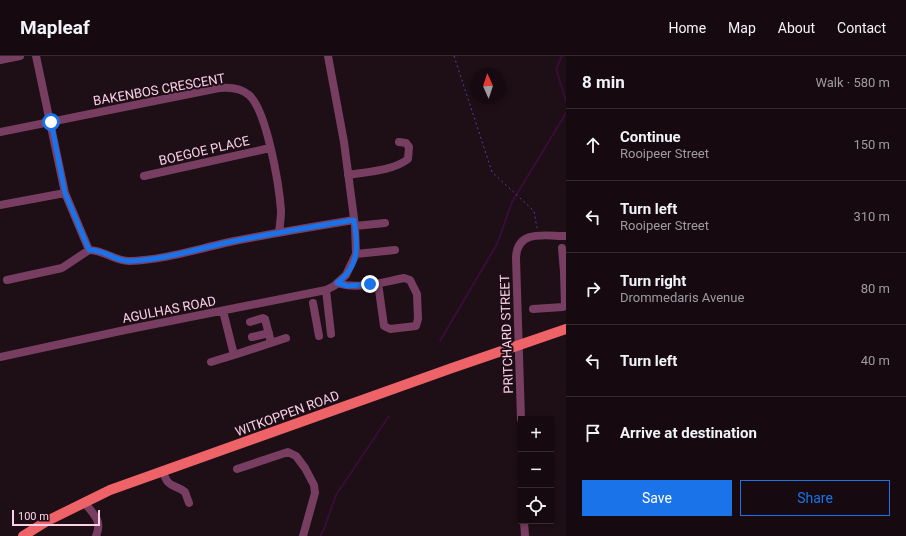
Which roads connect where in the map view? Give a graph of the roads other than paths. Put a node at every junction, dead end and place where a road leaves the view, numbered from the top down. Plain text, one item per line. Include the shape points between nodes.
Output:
1 (20, 56) edge
2 (36, 56) edge
3 (328, 56) edge
4 (0, 60) edge
5 (51, 122) junction
6 (0, 132) edge
7 (399, 142) dead end
8 (270, 148) junction
9 (348, 175) junction
10 (144, 176) dead end
11 (65, 193) junction
12 (0, 205) edge
13 (354, 223) junction
14 (385, 223) dead end
15 (279, 232) junction
16 (566, 236) edge
17 (562, 248) dead end
18 (89, 250) junction
19 (395, 250) dead end
20 (356, 254) junction
21 (565, 272) edge
22 (7, 280) dead end
23 (339, 282) junction
24 (378, 283) junction
25 (326, 290) junction
26 (313, 303) dead end
27 (532, 309) dead end
28 (221, 311) junction
29 (330, 318) junction
30 (316, 321) junction
31 (250, 322) dead end
32 (566, 329) edge
33 (269, 333) junction
34 (331, 334) dead end
35 (319, 336) dead end
36 (252, 337) dead end
37 (286, 338) dead end
38 (271, 342) junction
39 (519, 346) junction
40 (234, 355) junction
41 (0, 357) edge
42 (211, 362) dead end
43 (521, 416) edge
44 (237, 469) dead end
45 (163, 471) junction
46 (84, 502) junction
47 (189, 503) dead end
48 (524, 524) edge
49 (23, 536) edge
50 (96, 536) edge
51 (303, 536) edge
52 (525, 536) edge

1 - 4 street
2 - 5 street
3 - 9 street
5 - 6 street, BAKENBOS CRESCENT
5 - 8 street, BAKENBOS CRESCENT via 219,88 232,88 248,94 256,104
5 - 11 street
7 - 9 street via 406,143 409,147 408,160 405,162 375,171
8 - 10 street, BOEGOE PLACE
8 - 15 street, BAKENBOS CRESCENT via 281,212
9 - 13 street
11 - 12 street
11 - 18 street
13 - 14 street
13 - 15 street
13 - 20 street
15 - 18 street via 140,260 125,261
16 - 39 street, PRITCHARD STREET via 530,237 522,240 517,249
17 - 21 street
18 - 22 street via 62,268
19 - 20 street
20 - 23 street via 348,272
21 - 27 street via 565,306
23 - 24 street via 348,286
23 - 25 street, AGULHAS ROAD
24 - 24 street via 404,278 410,280 417,294 416,326 390,329 384,326
25 - 28 street, AGULHAS ROAD
25 - 29 street
26 - 30 street
28 - 40 street via 223,326 228,330
28 - 41 street, AGULHAS ROAD
29 - 30 street
29 - 34 street
30 - 35 street
31 - 33 street via 264,318
32 - 39 main road, WITKOPPEN ROAD
33 - 36 street
33 - 38 street
37 - 38 street
38 - 40 street
39 - 43 street, PRITCHARD STREET
39 - 45 main road, WITKOPPEN ROAD
40 - 42 street
44 - 51 street via 288,452 296,456 309,474 315,493
45 - 46 main road, WITKOPPEN ROAD via 104,492
45 - 47 street via 166,482 185,492
46 - 49 main road, WITKOPPEN ROAD
46 - 50 street via 99,522
48 - 52 street

